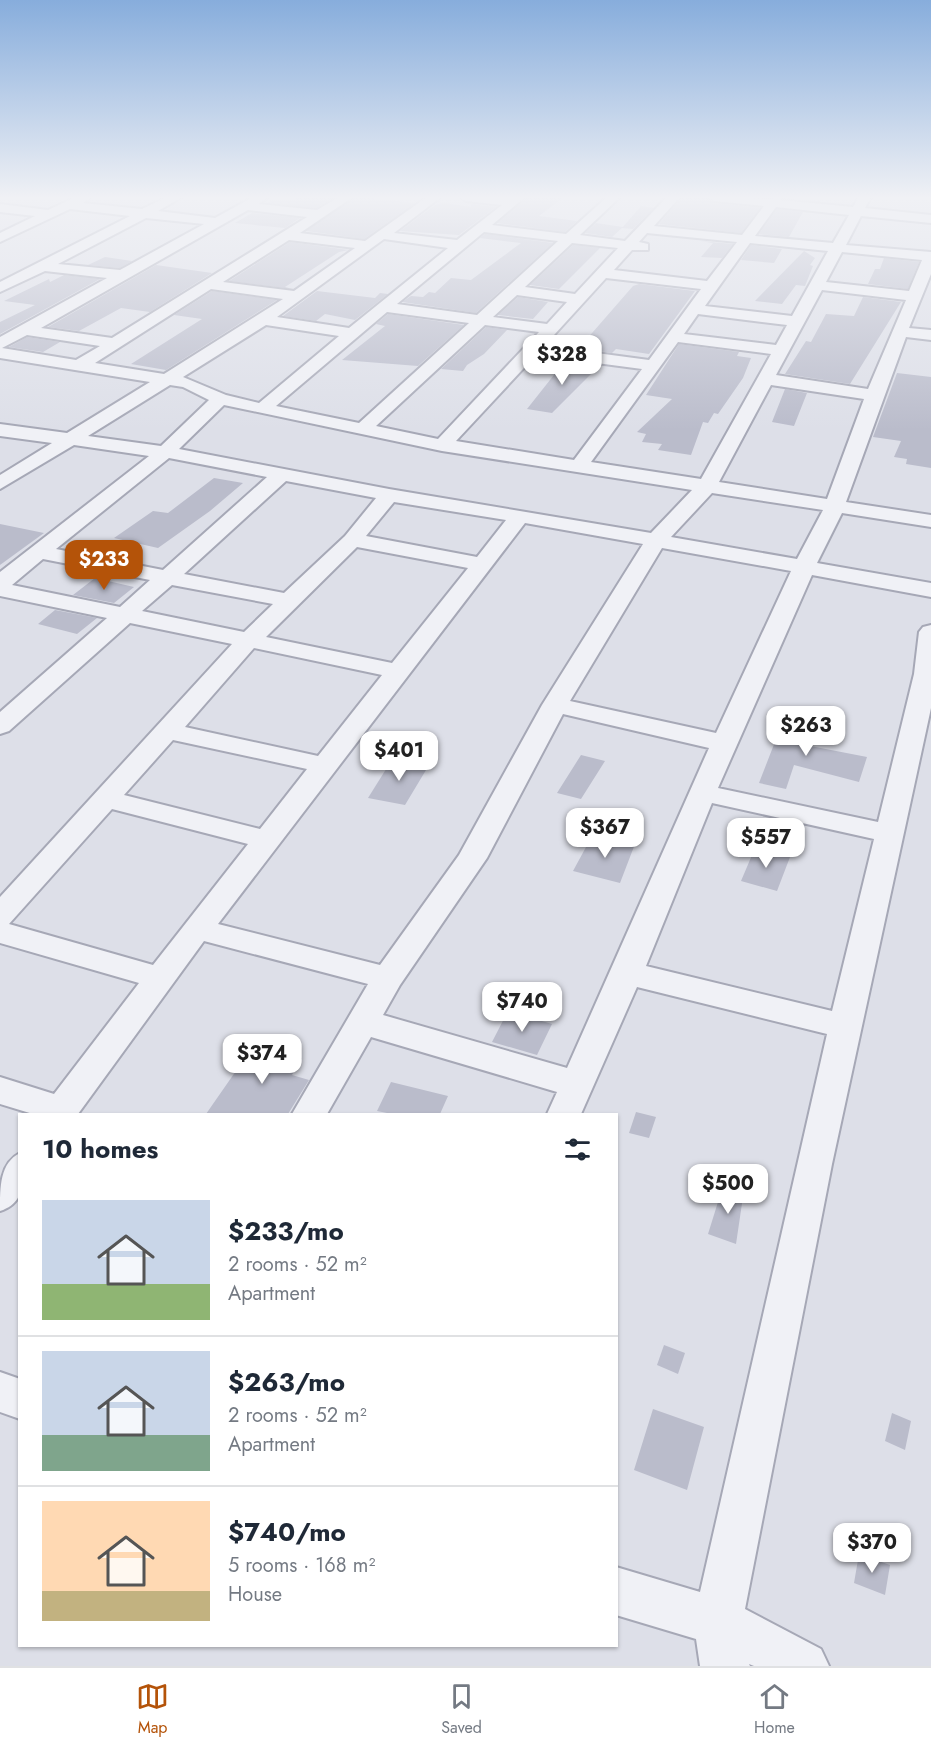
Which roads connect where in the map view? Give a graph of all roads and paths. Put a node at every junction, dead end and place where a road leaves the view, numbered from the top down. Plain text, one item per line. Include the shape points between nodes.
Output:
1 (26, 275) edge
2 (118, 275) edge
3 (122, 275) joint
4 (222, 275) edge
5 (326, 275) edge
6 (424, 275) edge
7 (528, 275) edge
8 (600, 275) edge
9 (617, 275) edge
10 (717, 275) edge
11 (821, 275) edge
12 (924, 275) edge
13 (207, 284) junction
14 (815, 285) junction
15 (710, 286) junction
16 (1, 287) edge
17 (512, 290) junction
18 (296, 296) junction
19 (915, 296) junction
20 (578, 299) junction
21 (383, 307) junction
22 (693, 309) junction
23 (263, 320) junction
24 (479, 320) junction
25 (795, 321) junction
26 (550, 329) junction
27 (25, 330) junction
28 (900, 332) junction
29 (352, 333) junction
30 (931, 335) edge
31 (673, 337) junction
32 (115, 343) junction
33 (0, 344) edge
34 (531, 349) junction
35 (780, 350) junction
36 (0, 353) edge
37 (652, 365) junction
38 (77, 367) junction
39 (765, 379) junction
40 (171, 380) junction
41 (874, 395) junction
42 (220, 399) junction
43 (262, 410) junction
44 (363, 429) junction
45 (0, 430) edge
46 (68, 441) junction
47 (442, 445) junction
48 (165, 453) junction
49 (578, 467) junction
50 (284, 473) junction
51 (0, 483) edge
52 (707, 486) junction
53 (389, 495) junction
54 (834, 508) junction
55 (520, 516) junction
56 (931, 521) edge
57 (352, 540) junction
58 (656, 540) junction
59 (39, 552) junction
60 (482, 564) junction
61 (804, 568) junction
62 (167, 577) junction
63 (0, 583) edge
64 (0, 589) edge
65 (931, 590) edge
66 (290, 601) junction
67 (124, 615) junction
68 (931, 632) edge
69 (248, 641) junction
70 (398, 671) junction
71 (555, 705) junction
72 (0, 726) edge
73 (167, 731) junction
74 (724, 743) junction
75 (324, 765) junction
76 (702, 793) junction
77 (105, 799) junction
78 (889, 833) junction
79 (266, 839) junction
80 (0, 916) edge
81 (197, 929) junction
82 (0, 932) edge
83 (627, 973) junction
84 (160, 978) junction
85 (388, 978) junction
86 (363, 1022) junction
87 (846, 1027) junction
88 (0, 1090) edge
89 (570, 1099) edge
90 (61, 1112) edge
91 (310, 1113) edge
92 (18, 1171) edge
93 (0, 1194) edge
94 (0, 1392) edge
95 (18, 1398) edge
96 (618, 1593) edge
97 (722, 1644) edge
98 (804, 1666) edge

1 - 16 street
2 - 3 street
3 - 27 street
4 - 13 street
5 - 18 street
6 - 21 street
7 - 17 street
8 - 20 street
9 - 15 street
10 - 15 street
11 - 14 street
12 - 19 street
13 - 18 street
13 - 32 street
14 - 19 street
14 - 25 street
15 - 22 street
17 - 20 street
17 - 24 street
18 - 23 street
19 - 28 street
20 - 26 street
21 - 24 street
21 - 29 street
22 - 25 street
22 - 31 street
23 - 29 street
23 - 40 street
24 - 26 street
24 - 44 street
25 - 35 street
26 - 34 street
27 - 32 street
27 - 33 street
28 - 30 street
28 - 41 street
29 - 43 street
31 - 35 street
31 - 37 street
32 - 38 street
34 - 37 street
34 - 47 street
35 - 39 street
36 - 38 street
37 - 49 street
38 - 40 street
39 - 41 street
39 - 52 street
40 - 42 street
40 - 46 street
41 - 54 street
42 - 43 street
42 - 48 street
43 - 44 street
44 - 47 street
45 - 46 street
46 - 48 street
46 - 51 street
47 - 49 street
48 - 50 street
48 - 59 street
49 - 52 street
50 - 53 street
50 - 62 street
52 - 54 street
52 - 58 street
53 - 55 street
53 - 57 street
54 - 56 street
54 - 61 street
55 - 58 street
55 - 60 street
57 - 60 street
57 - 66 street
58 - 61 street
58 - 71 street
59 - 62 street
59 - 63 street
60 - 70 street
61 - 65 street
61 - 74 street
62 - 66 street
62 - 67 street
64 - 67 street
66 - 69 street
67 - 69 street
67 - 72 street
68 - 78 street via 926,674
69 - 70 street
69 - 73 street
70 - 75 street
71 - 74 street
71 - 85 street via 472,858
73 - 75 street
73 - 77 street
74 - 76 street
75 - 79 street
76 - 78 street
76 - 83 street
77 - 79 street
77 - 80 street
78 - 87 street
79 - 81 street
81 - 84 street
81 - 85 street
82 - 84 street
83 - 87 street
83 - 89 street
84 - 90 street
85 - 86 street
86 - 89 street
86 - 91 street
87 - 97 street via 814,1164
88 - 90 street
92 - 93 street
94 - 95 street
96 - 97 street
97 - 98 street

